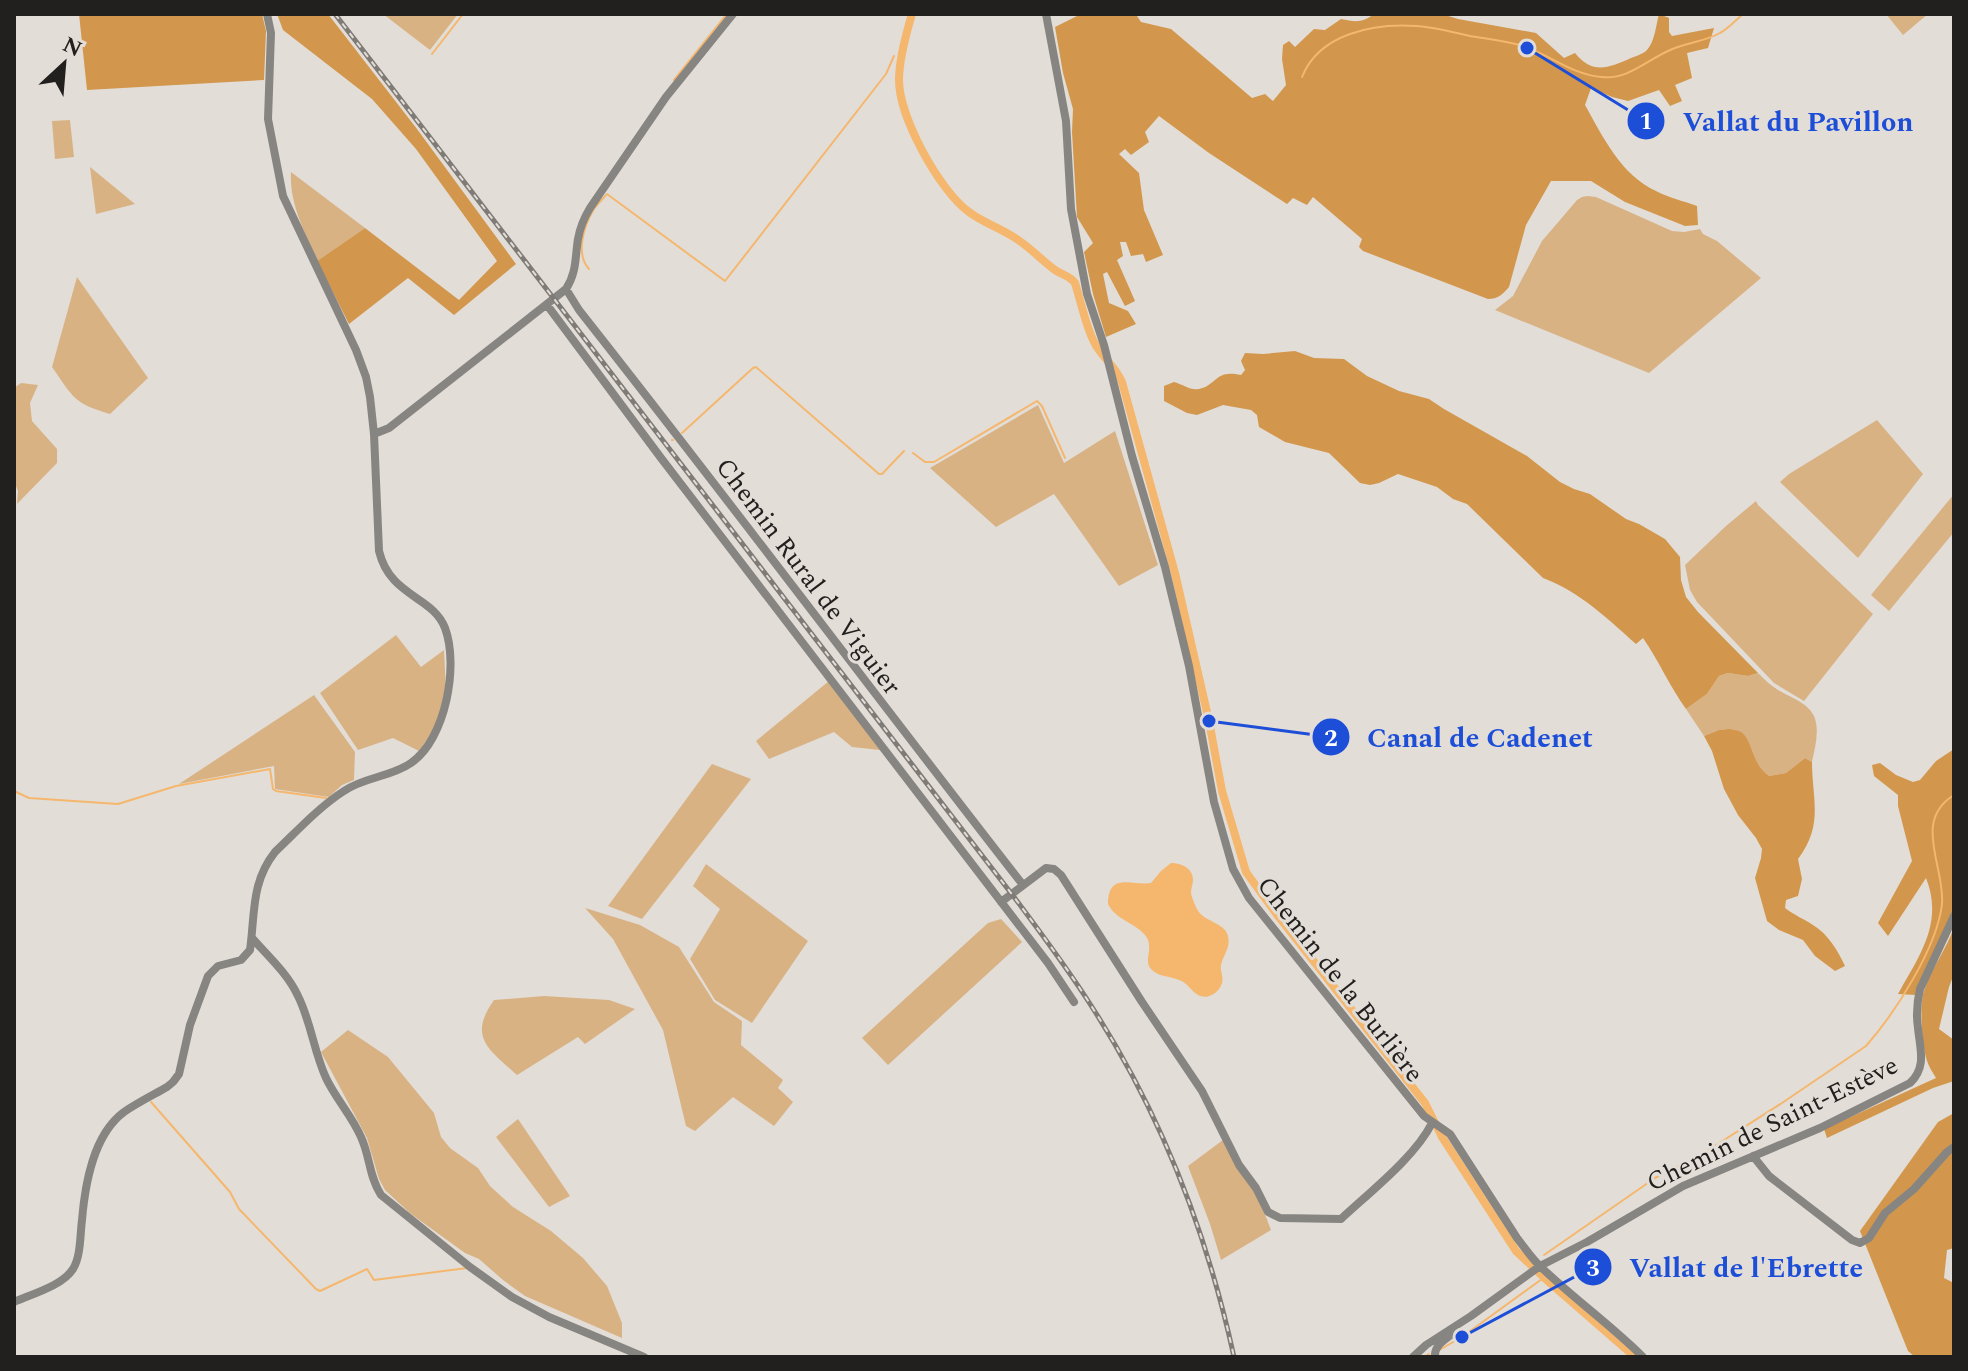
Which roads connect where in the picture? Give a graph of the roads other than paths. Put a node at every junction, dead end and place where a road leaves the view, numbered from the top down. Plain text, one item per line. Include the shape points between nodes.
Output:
1 (267, 14) edge
2 (733, 14) edge
3 (1046, 14) edge
4 (566, 289) junction
5 (547, 305) junction
6 (374, 434) junction
7 (1023, 885) junction
8 (1001, 902) junction
9 (1954, 916) edge
10 (252, 938) junction
11 (1074, 1002) dead end
12 (1433, 1124) junction
13 (1954, 1147) edge
14 (1753, 1156) junction
15 (1536, 1270) junction
16 (14, 1302) edge
17 (1471, 1316) junction
18 (644, 1357) edge
19 (1413, 1357) edge
20 (1435, 1357) edge
21 (1643, 1357) edge

1 - 6 street via 268,119 283,196 356,350 366,377
2 - 4 street via 666,97 590,208 582,222 575,273
3 - 12 street, Chemin de la Burlière via 1066,121 1071,209 1087,294 1169,581 1214,802 1233,869 1249,898
4 - 5 street
4 - 7 street, Chemin Rural de Viguier
5 - 6 street via 389,428
5 - 8 street
6 - 10 street via 381,561 391,578 441,620 448,639 446,706 419,757 340,793 275,852 261,875
7 - 8 street
7 - 12 street via 1046,868 1061,875 1202,1091 1239,1165 1274,1217 1341,1219 1413,1151
8 - 11 street
9 - 14 street, Chemin de Saint-Estève via 1918,999 1922,1061 1915,1078 1821,1133
10 - 16 street via 246,956 218,966 208,976 179,1074 124,1112 100,1143 73,1269 53,1285
10 - 18 street via 298,996 327,1080 361,1136 381,1195 512,1297
12 - 15 street, Chemin de la Burlière via 1450,1134
13 - 14 street via 1860,1243 1769,1176
14 - 15 street, Chemin de Saint-Estève via 1683,1186
15 - 17 street, Chemin de Saint-Estève
15 - 21 street, Chemin de la Burlière via 1592,1310
17 - 19 street
17 - 20 street via 1439,1345

